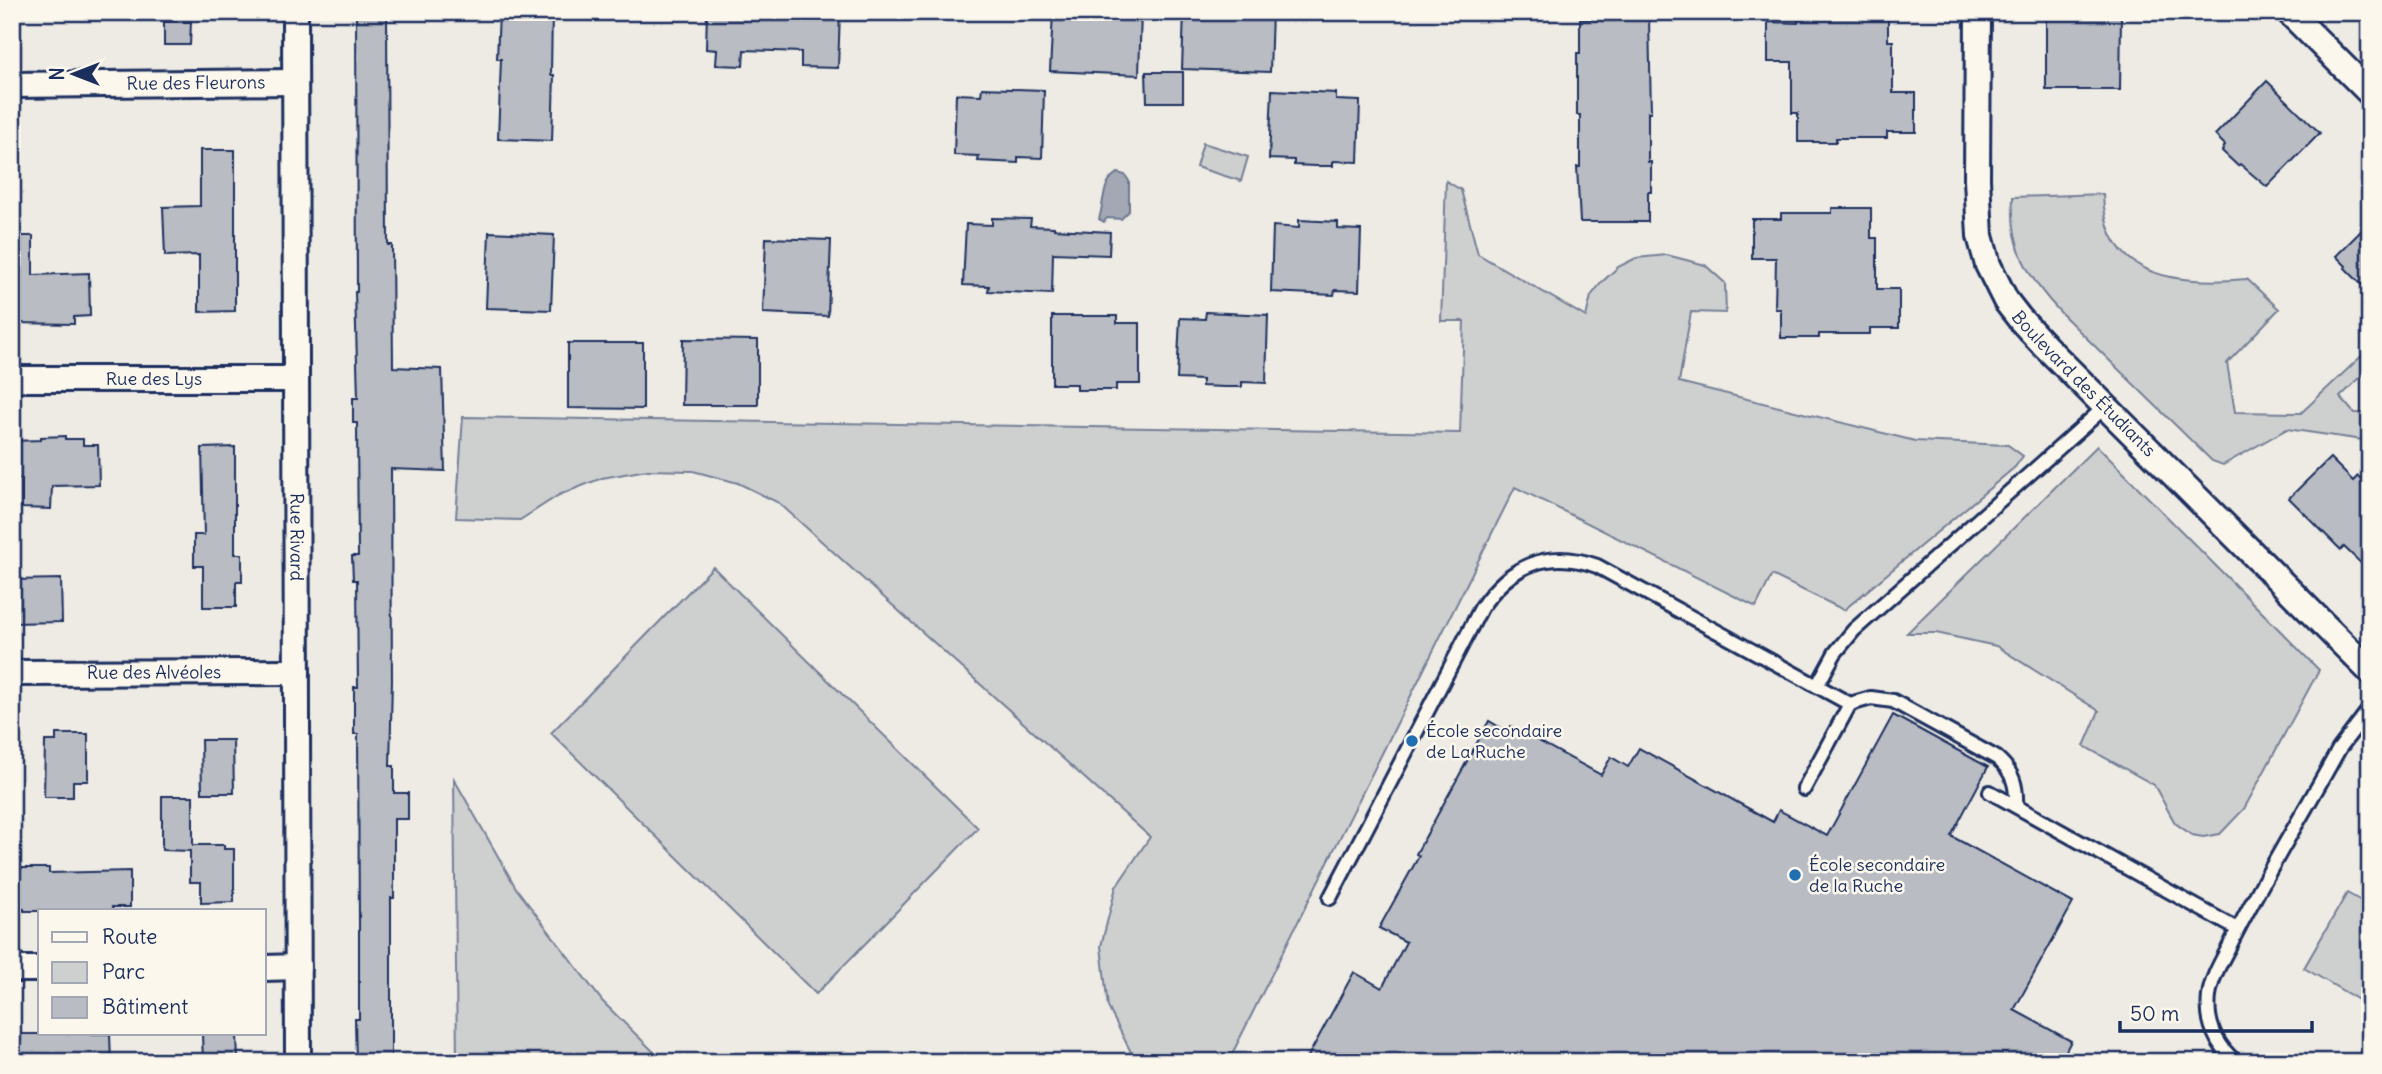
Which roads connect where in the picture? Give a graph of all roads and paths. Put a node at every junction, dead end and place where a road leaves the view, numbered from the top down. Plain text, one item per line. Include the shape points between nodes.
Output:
1 (295, 12) edge
2 (1978, 12) edge
3 (2289, 12) edge
4 (295, 82) junction
5 (12, 85) edge
6 (2370, 93) edge
7 (12, 379) edge
8 (296, 379) junction
9 (2105, 407) junction
10 (2370, 671) edge
11 (297, 672) junction
12 (12, 673) edge
13 (1817, 686) junction
14 (1850, 704) junction
15 (2370, 708) edge
16 (1804, 789) dead end
17 (1990, 792) dead end
18 (2016, 806) junction
19 (1330, 898) dead end
20 (2237, 929) junction
21 (298, 967) junction
22 (266, 968) edge
23 (12, 969) edge
24 (38, 969) edge
25 (298, 1062) edge
26 (2236, 1062) edge

1 - 4 street, Rue Rivard
2 - 9 street, Boulevard des Étudiants via 1978,214 1986,258 1994,280 2020,320
3 - 6 street
4 - 5 street, Rue des Fleurons
4 - 8 street, Rue Rivard
7 - 8 street, Rue des Lys
8 - 11 street, Rue Rivard
9 - 10 street, Boulevard des Étudiants
9 - 13 lane via 1854,630
11 - 12 street, Rue des Alvéoles
11 - 21 street, Rue Rivard
13 - 14 lane
13 - 19 lane via 1597,566 1561,559 1523,568 1506,578 1481,608
14 - 16 lane
14 - 18 lane via 1871,698 1893,701 1997,758 2014,779
15 - 20 lane via 2339,749
17 - 18 lane
18 - 20 lane
20 - 26 lane via 2214,978 2208,1009 2217,1040
21 - 22 street
21 - 25 street, Rue Rivard
23 - 24 street

